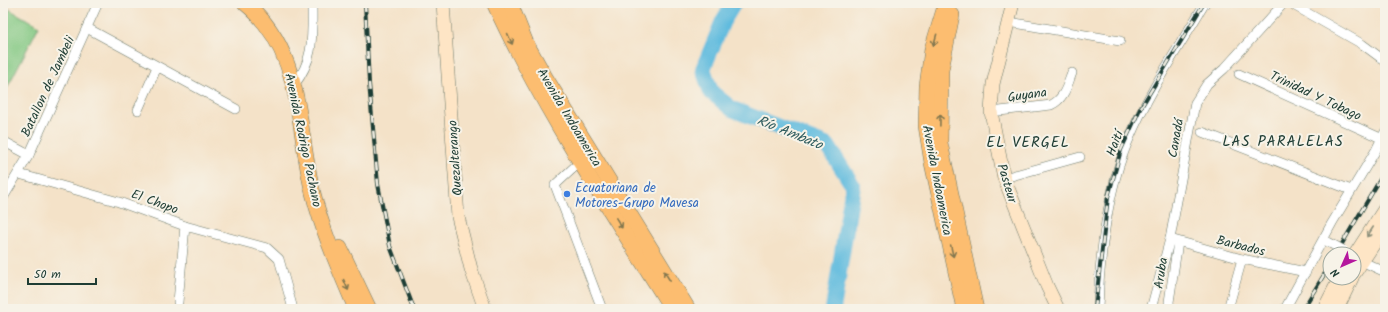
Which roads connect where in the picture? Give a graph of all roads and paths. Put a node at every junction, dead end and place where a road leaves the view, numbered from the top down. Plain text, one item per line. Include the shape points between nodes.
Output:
1 (98, 3) edge
2 (245, 3) edge
3 (257, 3) edge
4 (312, 3) edge
5 (443, 3) edge
6 (494, 3) edge
7 (510, 3) edge
8 (517, 3) edge
9 (946, 3) edge
10 (956, 3) edge
11 (1013, 3) edge
12 (1205, 3) edge
13 (1284, 3) edge
14 (1295, 6) dead end
15 (1008, 22) junction
16 (87, 28) junction
17 (1120, 41) dead end
18 (1385, 61) edge
19 (157, 66) junction
20 (1072, 73) dead end
21 (1239, 74) dead end
22 (298, 81) junction
23 (562, 105) junction
24 (236, 109) dead end
25 (138, 110) dead end
26 (991, 112) junction
27 (1202, 132) dead end
28 (1384, 137) edge
29 (3, 141) edge
30 (29, 155) junction
31 (586, 157) junction
32 (1080, 157) dead end
33 (19, 174) junction
34 (1004, 178) junction
35 (1351, 190) junction
36 (3, 198) edge
37 (1385, 208) edge
38 (185, 226) junction
39 (1385, 227) edge
40 (1174, 241) junction
41 (1325, 241) junction
42 (1334, 246) edge
43 (1359, 246) edge
44 (1362, 247) edge
45 (1242, 259) junction
46 (1362, 261) edge
47 (1306, 272) junction
48 (1385, 272) edge
49 (1336, 286) edge
50 (1348, 286) edge
51 (178, 302) dead end
52 (293, 309) edge
53 (356, 309) edge
54 (369, 309) edge
55 (485, 309) edge
56 (602, 309) edge
57 (672, 309) edge
58 (688, 309) edge
59 (964, 309) edge
60 (976, 309) edge
61 (1058, 309) edge
62 (1098, 309) edge
63 (1151, 309) edge
64 (1170, 309) edge
65 (1228, 309) edge
66 (1285, 309) edge
67 (1324, 309) edge
68 (1337, 309) edge

1 - 16 street, Batallon de Jambeli
2 - 22 main road, Avenida Rodrigo Pachano via 263,21 274,37
3 - 22 main road, Avenida Rodrigo Pachano via 280,29 293,54
4 - 22 street via 312,48
5 - 55 street, Quezalterango via 458,217 471,269
6 -> 31 main road, Avenida Indoamerica via 516,50
7 - 23 main road, Avenida Indoamerica via 526,43
8 - 23 street via 537,53 563,97
9 -> 59 main road, Avenida Indoamerica via 931,56 926,126
60 -> 10 main road, Avenida Indoamerica via 940,142 941,70
11 - 15 street, Pasteur
12 - 62 street, Haití via 1153,91 1126,146 1116,174 1109,210
13 - 40 street, Canadá via 1224,69 1206,84 1195,103
14 - 18 street via 1362,44
15 - 17 street
15 - 26 street, Pasteur via 993,84
16 - 19 street
16 - 30 street, Batallon de Jambeli
19 - 24 street
19 - 25 street
20 - 26 street, Guyana via 1064,95 1058,102
21 - 28 street, Trinidad Y Tobago
22 -> 53 main road, Avenida Rodrigo Pachano via 312,192 334,258
22 - 54 main road, Avenida Rodrigo Pachano via 329,219
23 - 31 main road, Avenida Indoamerica
26 - 34 street, Pasteur
27 - 35 street
28 - 35 street
29 - 30 street
30 - 33 street, Batallon de Jambeli
31 - 56 street via 555,185
31 -> 57 main road, Avenida Indoamerica
58 -> 31 main road, Avenida Indoamerica
32 - 34 street
33 - 36 street, Batallon de Jambeli
33 - 38 street, El Chopo via 119,202
34 - 61 street, Pasteur
35 - 41 street
37 -> 43 street
38 - 51 street
38 - 52 street, El Chopo via 267,248 279,259
39 - 44 street
40 - 45 street, Barbados
40 - 63 street, Canadá
40 - 64 street, Aruba
41 - 42 street, bridge
41 - 47 street
45 - 47 street, Barbados
45 - 65 street
46 - 48 street
47 - 66 street
49 - 67 street
50 - 68 street

